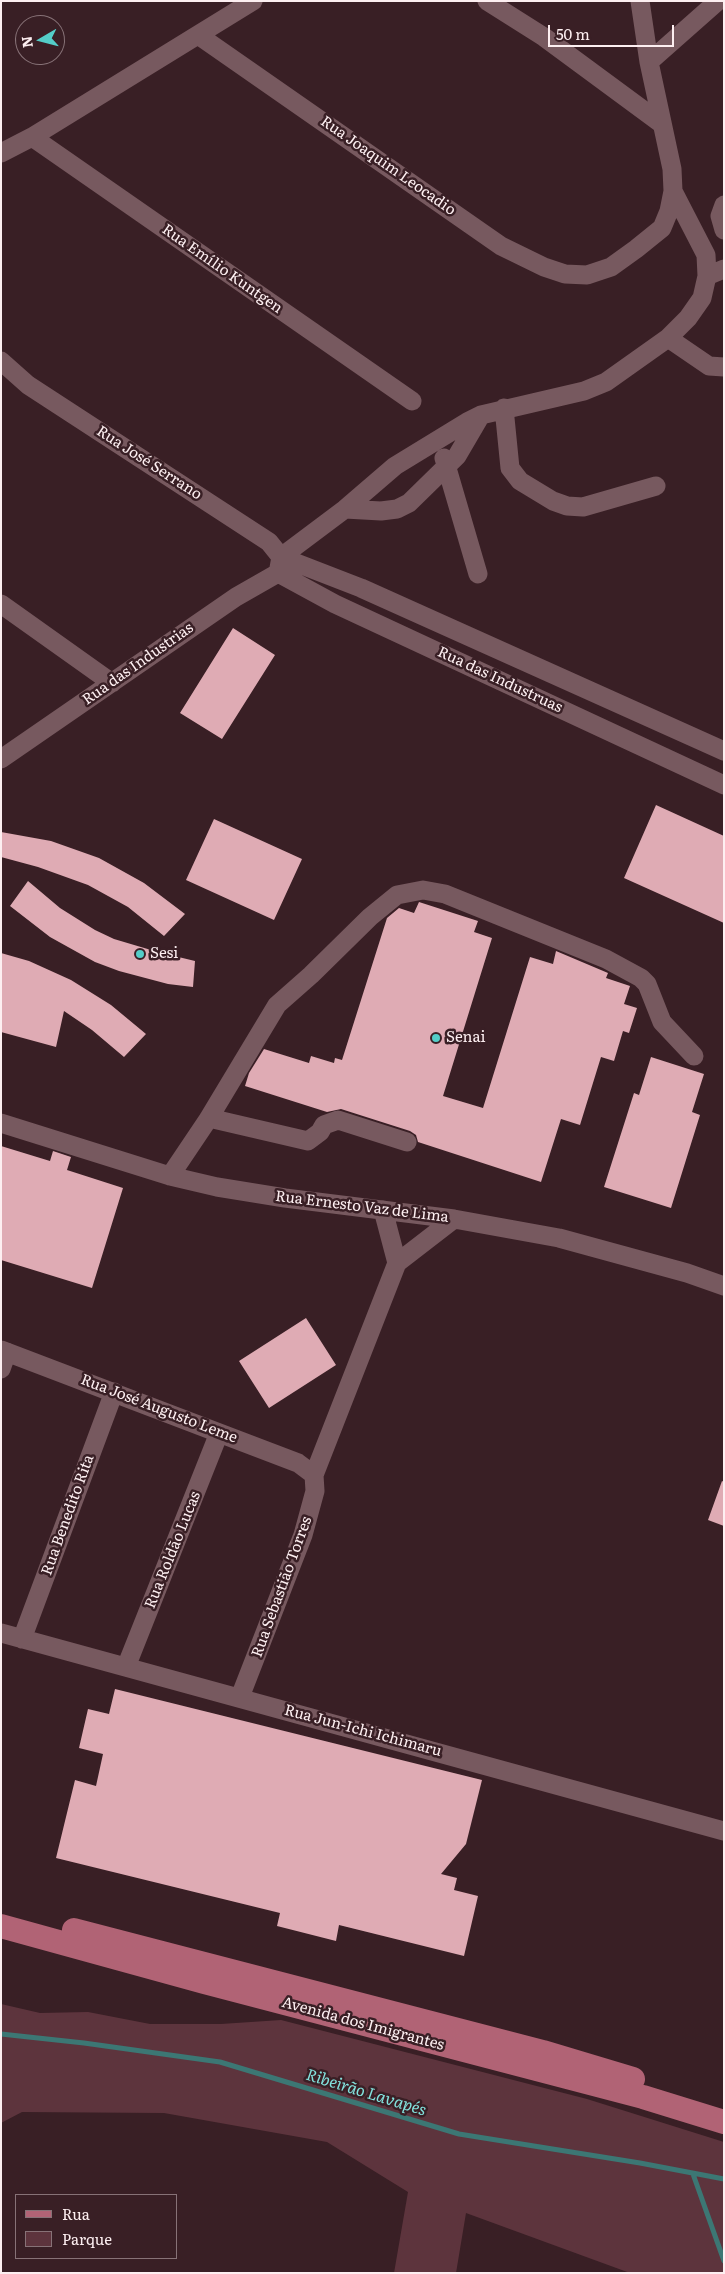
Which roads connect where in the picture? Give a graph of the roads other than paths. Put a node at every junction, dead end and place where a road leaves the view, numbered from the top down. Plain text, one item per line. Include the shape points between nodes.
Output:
1 (253, 1) edge
2 (487, 1) edge
3 (640, 1) edge
4 (718, 1) edge
5 (198, 35) junction
6 (649, 62) junction
7 (662, 124) junction
8 (32, 137) junction
9 (1, 153) edge
10 (673, 191) junction
11 (724, 205) edge
12 (724, 230) edge
13 (715, 272) edge
14 (668, 338) junction
15 (1, 362) edge
16 (724, 367) edge
17 (412, 400) dead end
18 (504, 408) junction
19 (481, 415) junction
20 (439, 439) junction
21 (447, 468) junction
22 (656, 486) dead end
23 (345, 509) junction
24 (279, 565) junction
25 (478, 574) dead end
26 (1, 604) edge
27 (112, 683) junction
28 (724, 751) edge
29 (1, 759) edge
30 (724, 785) edge
31 (694, 1056) dead end
32 (209, 1118) junction
33 (1, 1123) edge
34 (407, 1142) dead end
35 (170, 1176) junction
36 (383, 1210) junction
37 (454, 1219) junction
38 (397, 1263) junction
39 (724, 1286) edge
40 (3, 1357) edge
41 (114, 1392) junction
42 (219, 1433) junction
43 (314, 1475) junction
44 (1, 1633) edge
45 (22, 1639) junction
46 (126, 1668) junction
47 (240, 1697) junction
48 (724, 1831) edge
49 (1, 1910) edge
50 (1, 1926) edge
51 (724, 2106) edge
52 (724, 2122) edge

1 - 5 street
2 - 7 street via 544,37
3 - 6 street
4 - 6 street
5 - 8 street
5 - 10 street, Rua Joaquim Leocadio via 501,246 565,274 587,275 611,267 662,228
6 - 7 street
7 - 10 street via 672,169
8 - 9 street
8 - 17 street, Rua Emílio Kuntgen
10 - 13 street
11 - 12 street via 720,216
13 - 14 street, Rua das Industrias via 688,318
14 - 16 street via 709,366
14 - 18 street, Rua das Industrias via 606,382
15 - 24 street, Rua José Serrano via 28,384 269,542
18 - 19 street, Rua das Industrias
18 - 22 street via 510,468 520,481 553,501 583,507
19 - 20 street, Rua das Industrias
19 - 21 street
20 - 21 street
20 - 23 street, Rua das Industrias via 394,466
21 - 23 street via 409,503 397,508 381,511
21 - 25 street
23 - 24 street, Rua das Industrias
24 - 27 street, Rua das Industrias
24 - 28 street via 361,588
24 - 30 street, Rua das Industruas via 335,604
26 - 27 street
27 - 29 street, Rua das Industrias
31 - 32 street via 662,1022 651,992 641,978 606,959 445,894 423,890 397,895 277,1005
32 - 34 street via 308,1141 320,1132 324,1124 338,1120
32 - 35 street
33 - 35 street, Rua Ernesto Vaz de Lima
35 - 36 street, Rua Ernesto Vaz de Lima via 246,1192
36 - 37 street, Rua Ernesto Vaz de Lima
36 - 38 street
37 - 38 street
37 - 39 street, Rua Ernesto Vaz de Lima via 559,1238
38 - 43 street, Rua Sebastião Torres
40 - 41 street, Rua José Augusto Leme
41 - 42 street, Rua José Augusto Leme
41 - 45 street, Rua Benedito Rita
42 - 43 street, Rua José Augusto Leme via 298,1463
42 - 46 street, Rua Roldão Lucas
43 - 47 street, Rua Sebastião Torres via 315,1491 302,1535
44 - 45 street, Rua Jun-Ichi Ichimaru
45 - 46 street, Rua Jun-Ichi Ichimaru
46 - 47 street, Rua Jun-Ichi Ichimaru
47 - 48 street, Rua Jun-Ichi Ichimaru
49 - 51 main road, Avenida dos Imigrantes via 543,2052
50 - 52 main road, Avenida dos Imigrantes via 643,2097

